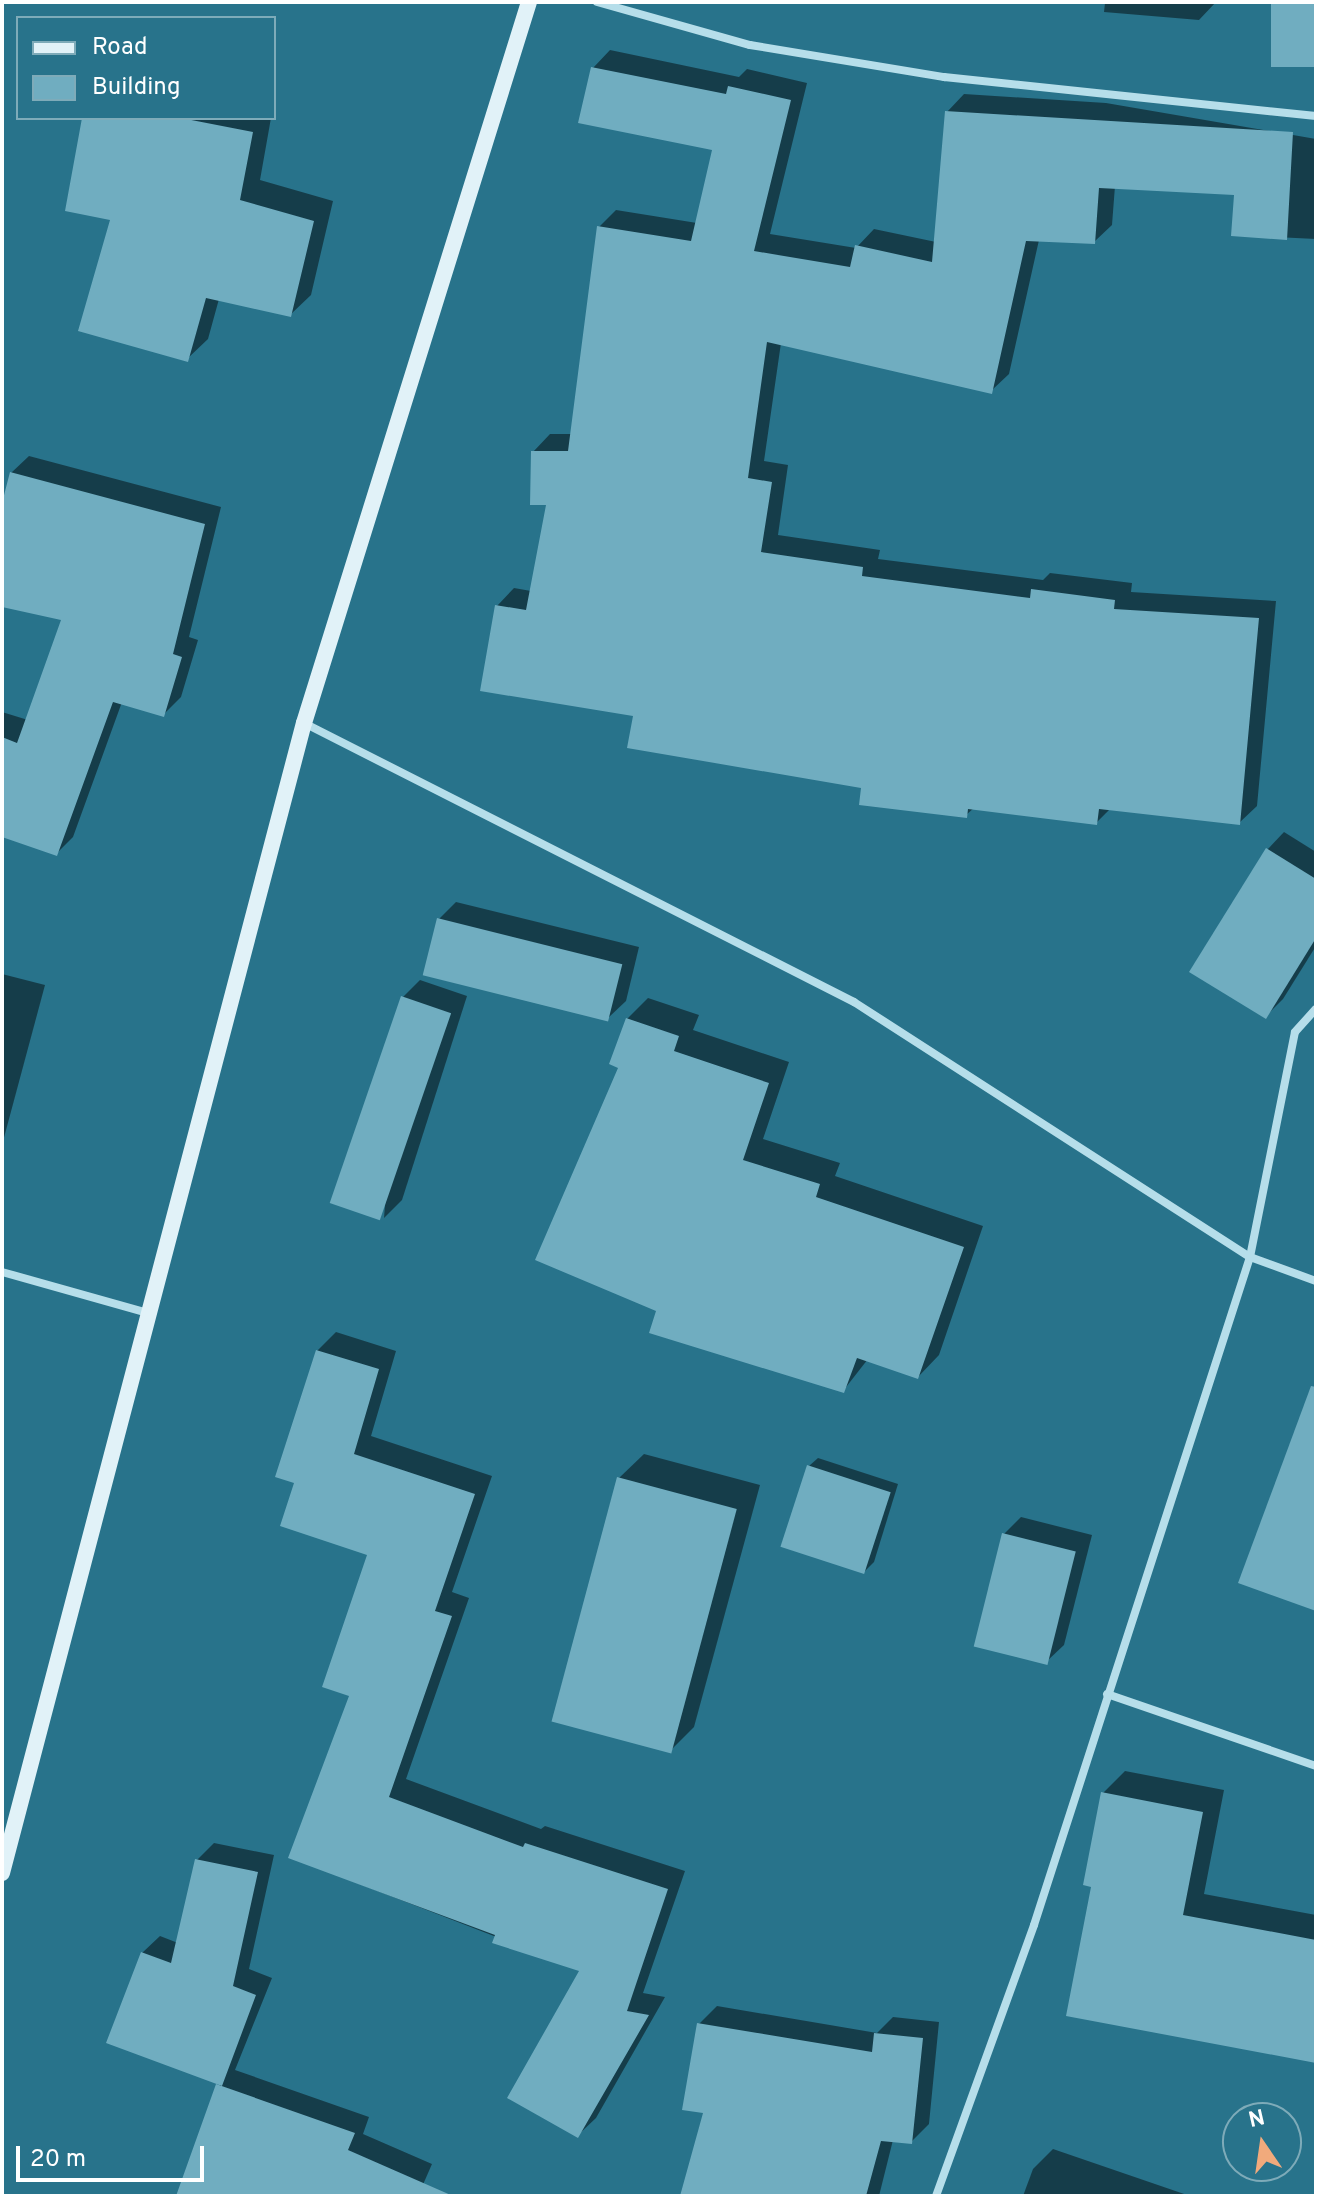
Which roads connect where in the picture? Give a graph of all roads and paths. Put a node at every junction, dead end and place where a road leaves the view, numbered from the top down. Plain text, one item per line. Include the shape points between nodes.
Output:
1 (529, 2) edge
2 (597, 2) edge
3 (1316, 116) edge
4 (304, 723) junction
5 (1316, 1009) edge
6 (1250, 1257) junction
7 (2, 1272) edge
8 (1316, 1281) edge
9 (149, 1313) junction
10 (1107, 1694) junction
11 (1316, 1766) edge
12 (2, 1873) edge
13 (936, 2196) edge

1 - 4 main road
2 - 3 street via 750,45 944,77
4 - 6 street via 854,1002
4 - 9 main road
5 - 6 street via 1295,1032
6 - 8 street
6 - 10 street
7 - 9 street
9 - 12 main road
10 - 11 street
10 - 13 street via 1034,1925

